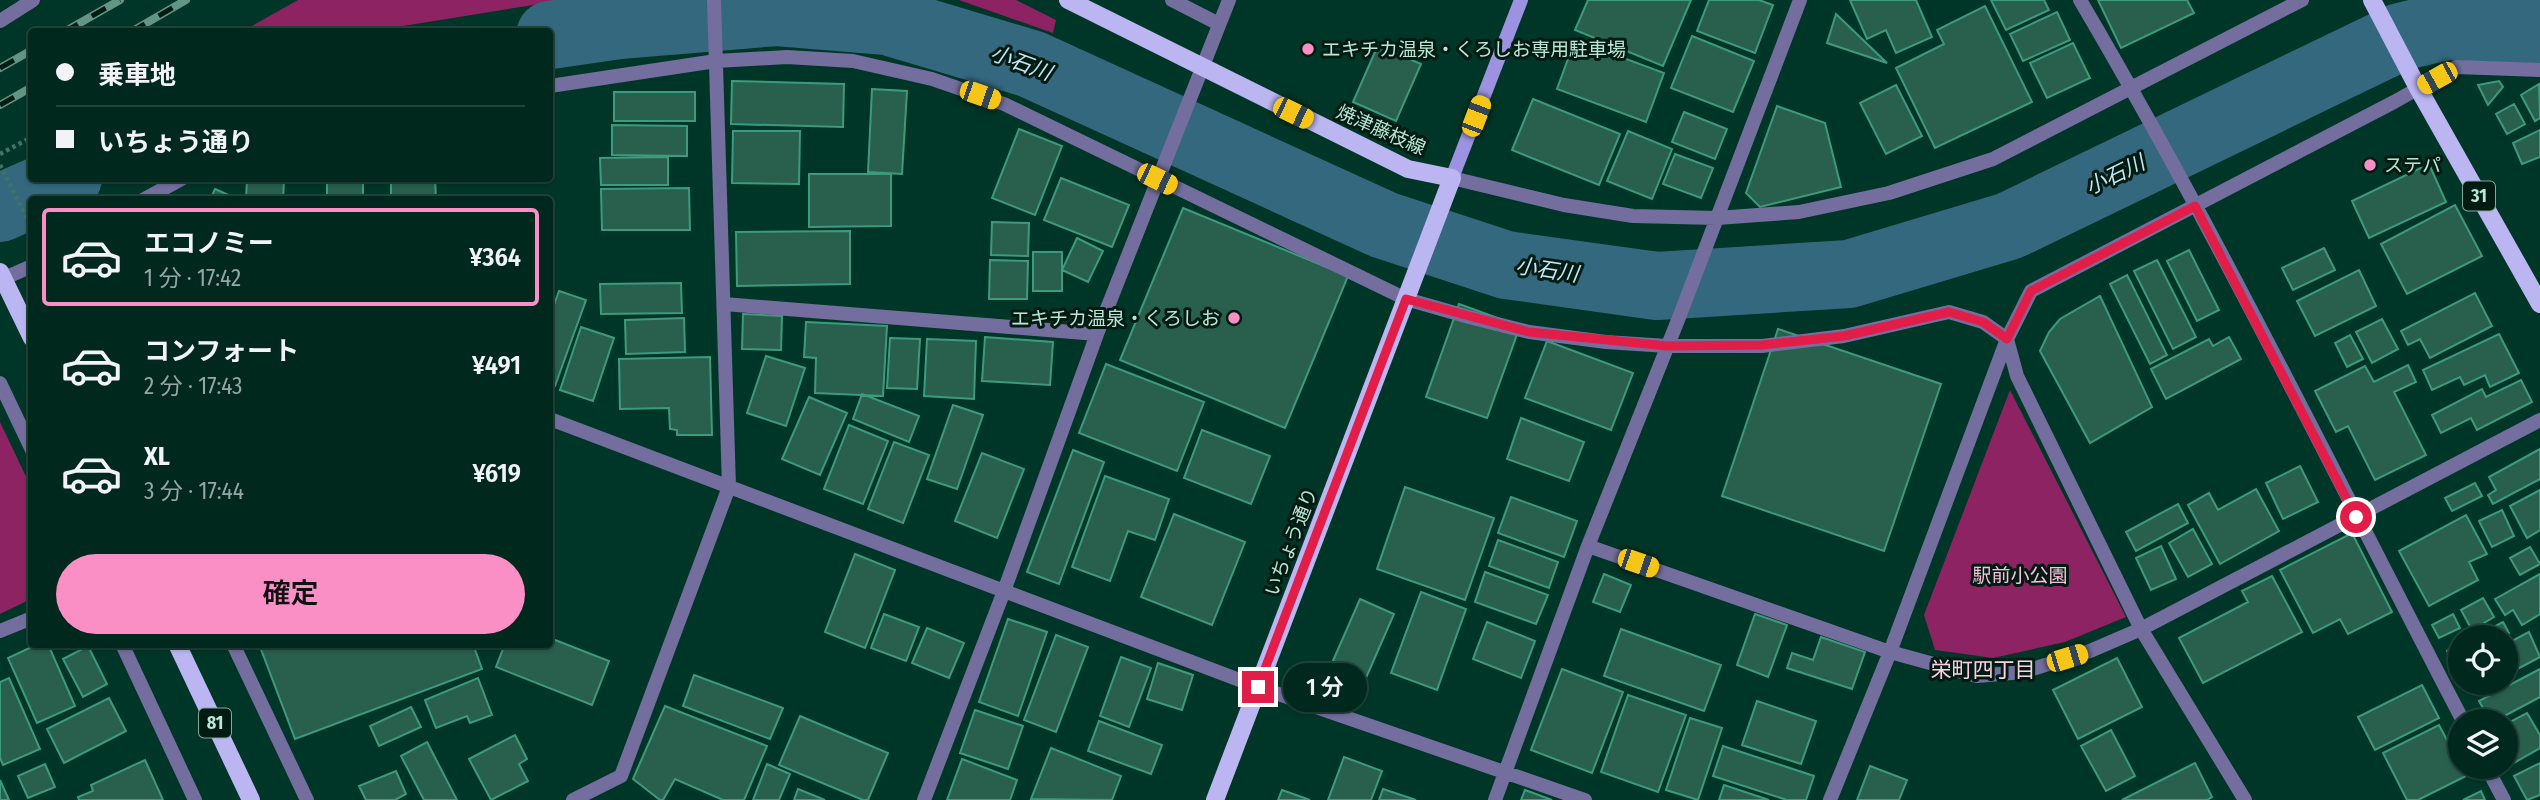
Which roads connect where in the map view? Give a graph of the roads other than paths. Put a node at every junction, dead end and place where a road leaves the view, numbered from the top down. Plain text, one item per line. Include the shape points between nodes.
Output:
1 (33, 0) edge
2 (714, 0) edge
3 (1068, 0) edge
4 (1172, 0) edge
5 (1229, 0) edge
6 (1521, 0) edge
7 (1800, 0) edge
8 (2080, 0) edge
9 (2302, 0) edge
10 (2373, 1) edge
11 (0, 21) edge
12 (1219, 24) junction
13 (716, 61) junction
14 (1202, 68) junction
15 (2540, 70) edge
16 (553, 86) edge
17 (2132, 88) junction
18 (2418, 88) junction
19 (1159, 175) junction
20 (1452, 178) junction
21 (176, 182) edge
22 (150, 196) edge
23 (2195, 206) junction
24 (1717, 218) junction
25 (28, 268) edge
26 (0, 272) edge
27 (0, 280) edge
28 (1406, 299) junction
29 (724, 304) junction
30 (2540, 304) edge
31 (28, 330) edge
32 (1097, 334) junction
33 (2007, 339) junction
34 (1667, 346) junction
35 (0, 383) edge
36 (553, 420) edge
37 (2540, 420) edge
38 (28, 442) edge
39 (729, 487) junction
40 (2356, 517) junction
41 (1588, 546) junction
42 (1004, 591) junction
43 (28, 620) edge
44 (2141, 629) junction
45 (0, 631) edge
46 (124, 648) edge
47 (179, 648) edge
48 (235, 648) edge
49 (1890, 652) junction
50 (1258, 687) junction
51 (2457, 709) edge
52 (1506, 771) junction
53 (2493, 779) edge
54 (195, 800) edge
55 (251, 800) edge
56 (307, 800) edge
57 (573, 800) edge
58 (924, 800) edge
59 (1215, 800) edge
60 (1494, 800) edge
61 (1585, 800) edge
62 (1830, 800) edge
63 (2245, 800) edge
64 (2504, 800) edge

1 - 11 street
2 - 13 street
3 - 14 main road, 焼津藤枝線
4 - 12 street
5 - 12 street
6 - 20 street
7 - 24 street
8 - 17 street
9 - 17 street
10 - 18 main road, 31
12 - 14 street
13 - 16 street
13 - 19 street via 787,57 853,61 932,79 1004,104
13 - 29 street
14 - 19 street
14 - 20 main road, 焼津藤枝線 via 1408,169
15 - 18 street via 2456,67
17 - 23 street
17 - 24 street via 1993,159 1889,193 1799,212
18 - 23 street
18 - 30 main road, 31
19 - 28 street
19 - 32 street
20 - 24 street via 1633,216
20 - 28 main road
21 - 22 street
23 - 33 street via 2031,291
23 - 40 street
24 - 34 street
25 - 27 street
26 - 31 main road
28 - 34 street via 1529,332
28 - 50 main road, いちょう通り
29 - 32 street
29 - 39 street
32 - 42 street
33 - 34 street via 1983,322 1949,312 1844,336 1762,345
33 - 44 street via 2017,376
33 - 49 street
34 - 41 street
35 - 38 street
36 - 39 street
37 - 40 street
39 - 42 street
39 - 57 street via 621,776
40 - 44 street
40 - 51 street
41 - 49 street
41 - 52 street
42 - 50 street
42 - 58 street
43 - 45 street
44 - 49 street via 2023,672 1977,676
44 - 63 street
46 - 54 street
47 - 55 main road, 81
48 - 56 street
49 - 62 street
50 - 52 street
50 - 59 main road, いちょう通り
52 - 60 street
52 - 61 street
53 - 64 street

